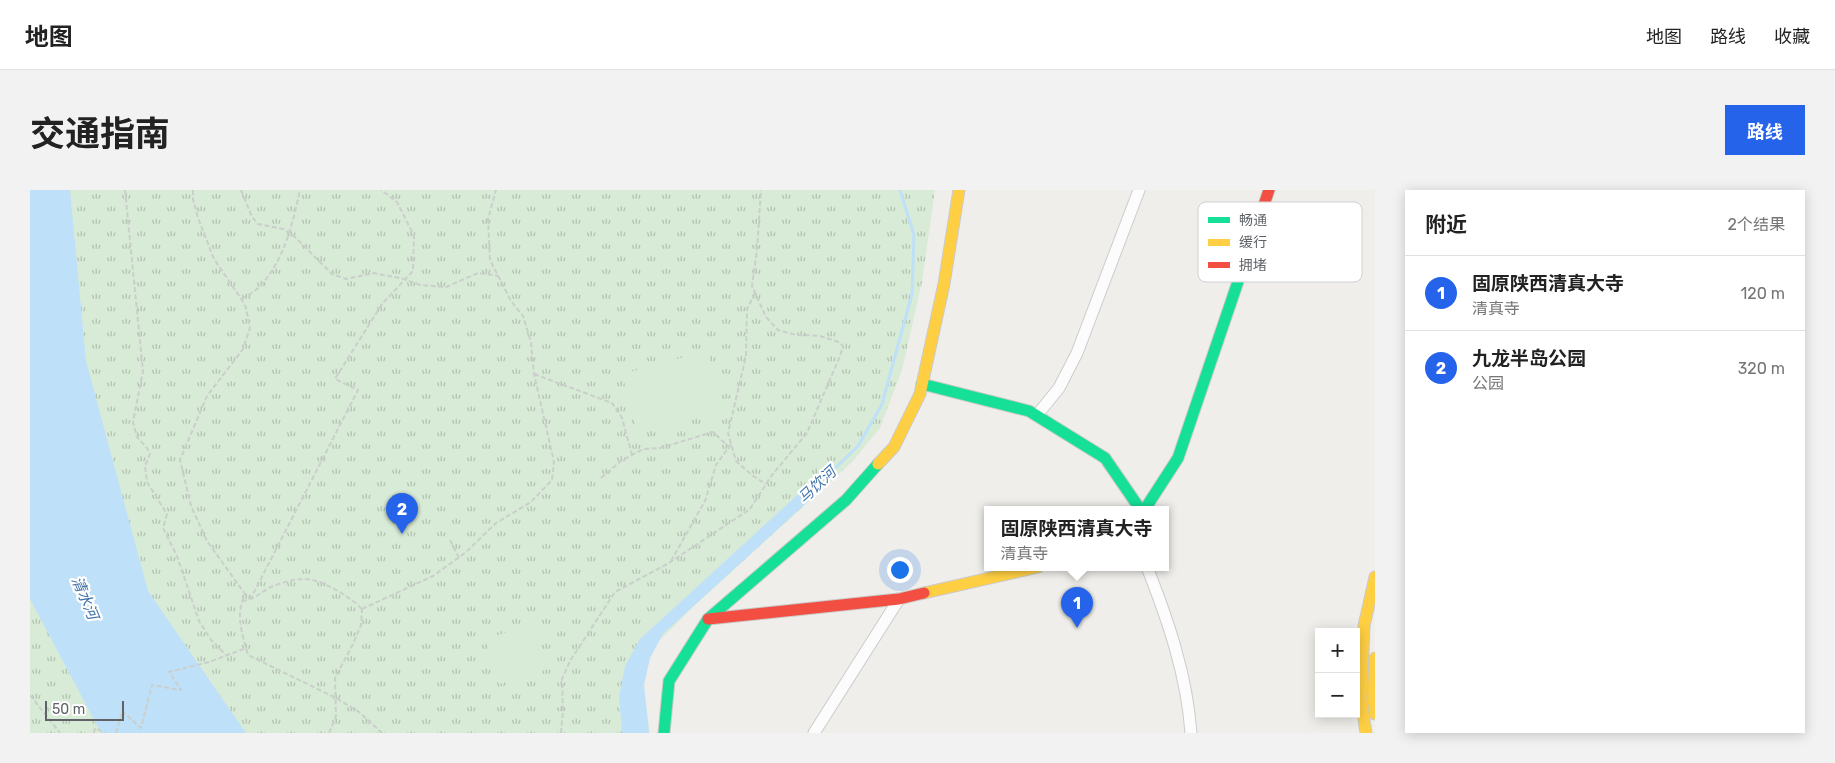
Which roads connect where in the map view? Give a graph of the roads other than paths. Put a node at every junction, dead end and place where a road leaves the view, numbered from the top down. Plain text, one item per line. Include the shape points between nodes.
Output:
1 (959, 190) edge
2 (1139, 190) edge
3 (1269, 190) edge
4 (1265, 202) edge
5 (1238, 282) edge
6 (922, 384) junction
7 (1037, 415) junction
8 (1138, 506) edge
9 (1147, 506) edge
10 (1021, 571) edge
11 (1149, 571) edge
12 (1375, 577) edge
13 (899, 599) junction
14 (708, 619) junction
15 (1375, 658) edge
16 (1375, 714) edge
17 (664, 733) edge
18 (814, 733) edge
19 (1191, 733) edge
20 (1366, 733) edge

1 - 6 street via 944,284
2 - 7 street via 1077,353 1059,388
3 - 4 street
5 - 9 street via 1178,458
6 - 7 street via 1030,410
6 - 14 street via 894,447 846,500
7 - 8 street via 1105,458
10 - 13 street
11 - 19 street via 1165,613 1182,674 1189,701
12 - 20 street via 1364,626 1361,699
13 - 14 street
13 - 18 street
14 - 17 street via 669,681
15 - 16 street

